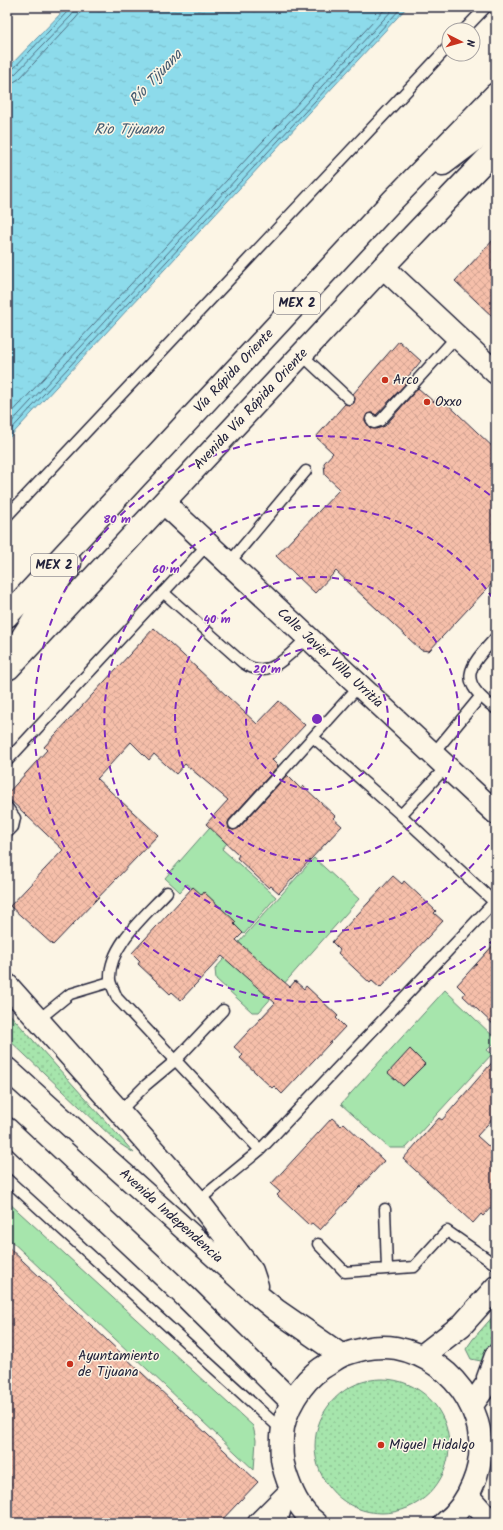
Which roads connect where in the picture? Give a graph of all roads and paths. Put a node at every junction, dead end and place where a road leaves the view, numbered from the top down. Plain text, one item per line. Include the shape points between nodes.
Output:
1 (486, 7) edge
2 (472, 22) edge
3 (441, 55) edge
4 (496, 94) edge
5 (496, 124) edge
6 (496, 149) edge
7 (392, 201) junction
8 (383, 267) junction
9 (456, 337) junction
10 (302, 355) junction
11 (496, 373) edge
12 (349, 399) dead end
13 (371, 419) dead end
14 (306, 471) dead end
15 (164, 503) junction
16 (101, 515) junction
17 (7, 516) edge
18 (208, 544) junction
19 (229, 564) junction
20 (163, 592) junction
21 (7, 616) edge
22 (308, 637) junction
23 (496, 637) edge
24 (7, 661) edge
25 (7, 670) edge
26 (360, 685) junction
27 (480, 697) junction
28 (496, 709) edge
29 (313, 737) junction
30 (440, 760) junction
31 (7, 762) edge
32 (7, 807) edge
33 (496, 813) edge
34 (401, 815) junction
35 (234, 824) dead end
36 (7, 833) edge
37 (167, 892) dead end
38 (495, 901) edge
39 (110, 982) junction
40 (7, 985) edge
41 (222, 1010) dead end
42 (38, 1020) junction
43 (176, 1060) junction
44 (7, 1069) edge
45 (120, 1111) junction
46 (7, 1129) edge
47 (260, 1150) junction
48 (7, 1179) edge
49 (198, 1201) junction
50 (385, 1209) dead end
51 (318, 1244) dead end
52 (496, 1265) edge
53 (387, 1269) junction
54 (496, 1287) edge
55 (260, 1297) junction
56 (496, 1301) edge
57 (496, 1348) edge
58 (341, 1356) junction
59 (422, 1356) junction
60 (496, 1371) edge
61 (292, 1402) junction
62 (472, 1405) junction
63 (283, 1431) junction
64 (291, 1491) junction
65 (468, 1496) junction
66 (259, 1523) edge
67 (282, 1523) edge
68 (316, 1523) edge
69 (445, 1523) edge
70 (492, 1523) edge

1 - 2 lane
3 - 17 lane
4 - 7 main road, Vía Rápida Oriente / MEX 2
5 - 7 main road
6 - 8 main road, Avenida Vía Rápida Oriente
7 - 16 main road, Vía Rápida Oriente / MEX 2
8 - 9 main road
8 - 10 main road, Avenida Vía Rápida Oriente
9 - 11 main road
9 - 13 lane via 380,422
10 - 12 lane
10 - 15 main road, Avenida Vía Rápida Oriente
14 - 19 lane
15 - 18 main road, Calle Javier Villa Urritia
15 - 25 main road, Avenida Vía Rápida Oriente
16 - 21 main road, Vía Rápida Oriente / MEX 2
16 - 24 main road
18 - 19 main road, Calle Javier Villa Urritia
18 - 20 lane
19 - 22 main road, Calle Javier Villa Urritia
20 - 22 lane via 249,668 264,670 276,666
20 - 31 lane
22 - 26 main road, Calle Javier Villa Urritia
23 - 27 lane via 472,667 472,684
26 - 29 lane
26 - 30 main road, Calle Javier Villa Urritia
27 - 28 lane
27 - 30 lane
29 - 34 lane
29 - 35 lane
30 - 33 main road, Calle Javier Villa Urritia
30 - 34 lane
32 - 36 lane via 15,822
34 - 38 lane
37 - 39 lane via 118,949 111,968
38 - 47 lane
39 - 42 lane via 70,994
39 - 43 lane via 117,998
40 - 42 main road
41 - 43 lane
42 - 45 main road
43 - 45 lane
43 - 47 lane
44 - 55 main road, Avenida Independencia
45 - 49 main road
46 - 61 main road via 185,1296
47 - 49 lane
48 - 63 lane
49 - 55 main road via 252,1271
50 - 53 lane
51 - 53 lane via 346,1272
52 - 53 lane via 447,1231 414,1267
54 - 59 main road via 462,1325
55 - 58 main road, Avenida Independencia
56 - 59 lane via 469,1331
57 - 62 lane via 491,1352
58 - 59 main road via 368,1348 396,1348
58 - 61 main road via 313,1374
59 - 62 main road via 451,1376
60 - 62 main road
61 - 63 main road
62 - 65 main road via 479,1427 481,1451 478,1474
63 - 64 main road via 282,1459
64 - 66 main road
64 - 67 lane
64 - 68 main road via 302,1509
65 - 69 main road via 454,1516
65 - 70 main road

